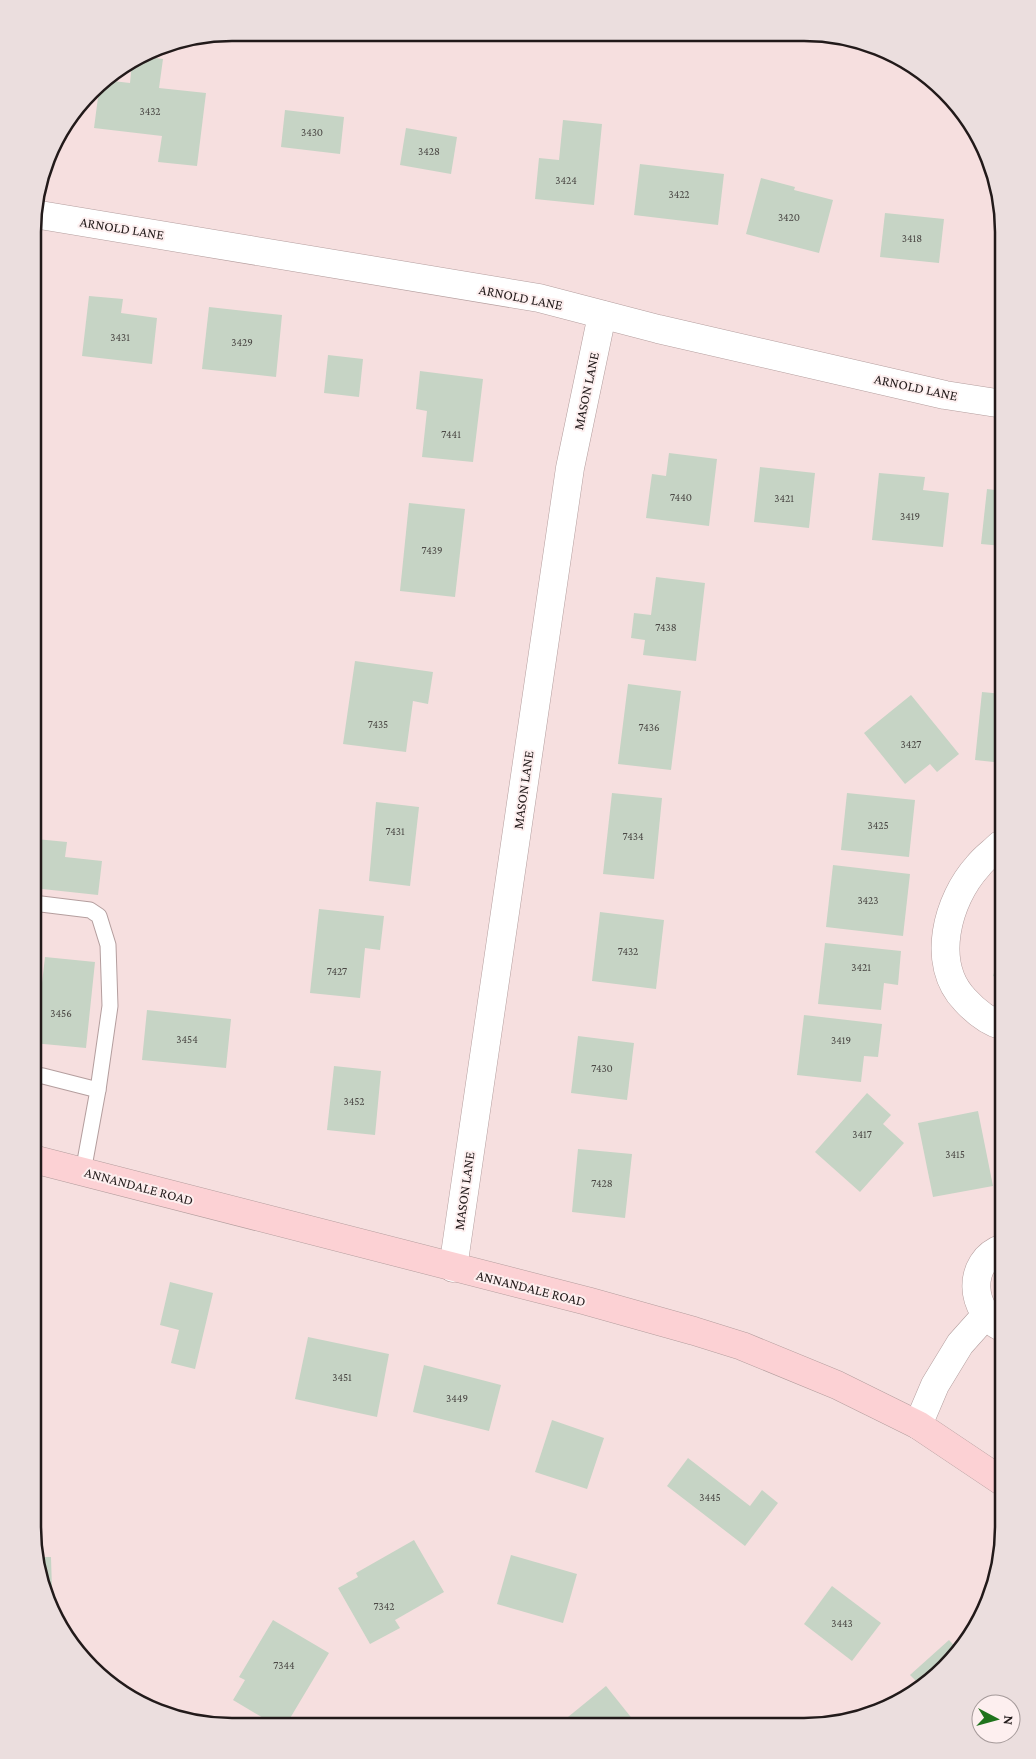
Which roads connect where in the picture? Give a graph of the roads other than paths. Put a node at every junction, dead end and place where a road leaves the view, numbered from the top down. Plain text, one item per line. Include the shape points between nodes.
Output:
1 (42, 215) edge
2 (602, 315) junction
3 (995, 403) edge
4 (995, 850) edge
5 (41, 904) edge
6 (995, 1022) edge
7 (41, 1076) edge
8 (98, 1090) junction
9 (41, 1161) edge
10 (83, 1172) junction
11 (995, 1252) edge
12 (452, 1268) junction
13 (994, 1322) edge
14 (918, 1425) junction
15 (995, 1477) edge

1 - 2 street, ARNOLD LANE via 540,298
2 - 3 street, ARNOLD LANE via 945,395
2 - 12 street, MASON LANE via 570,468
4 - 6 street via 976,867 960,892 948,922 944,953 949,974 960,995 974,1010
5 - 8 lane via 90,910 99,916 108,945 110,1006
7 - 8 lane
8 - 10 lane
9 - 10 main road, ANNANDALE ROAD
10 - 12 main road, ANNANDALE ROAD
11 - 13 street via 982,1264 976,1279 976,1296
12 - 14 main road, ANNANDALE ROAD via 587,1301 742,1346 836,1385
13 - 14 street via 960,1344 935,1385
14 - 15 main road, ANNANDALE ROAD

